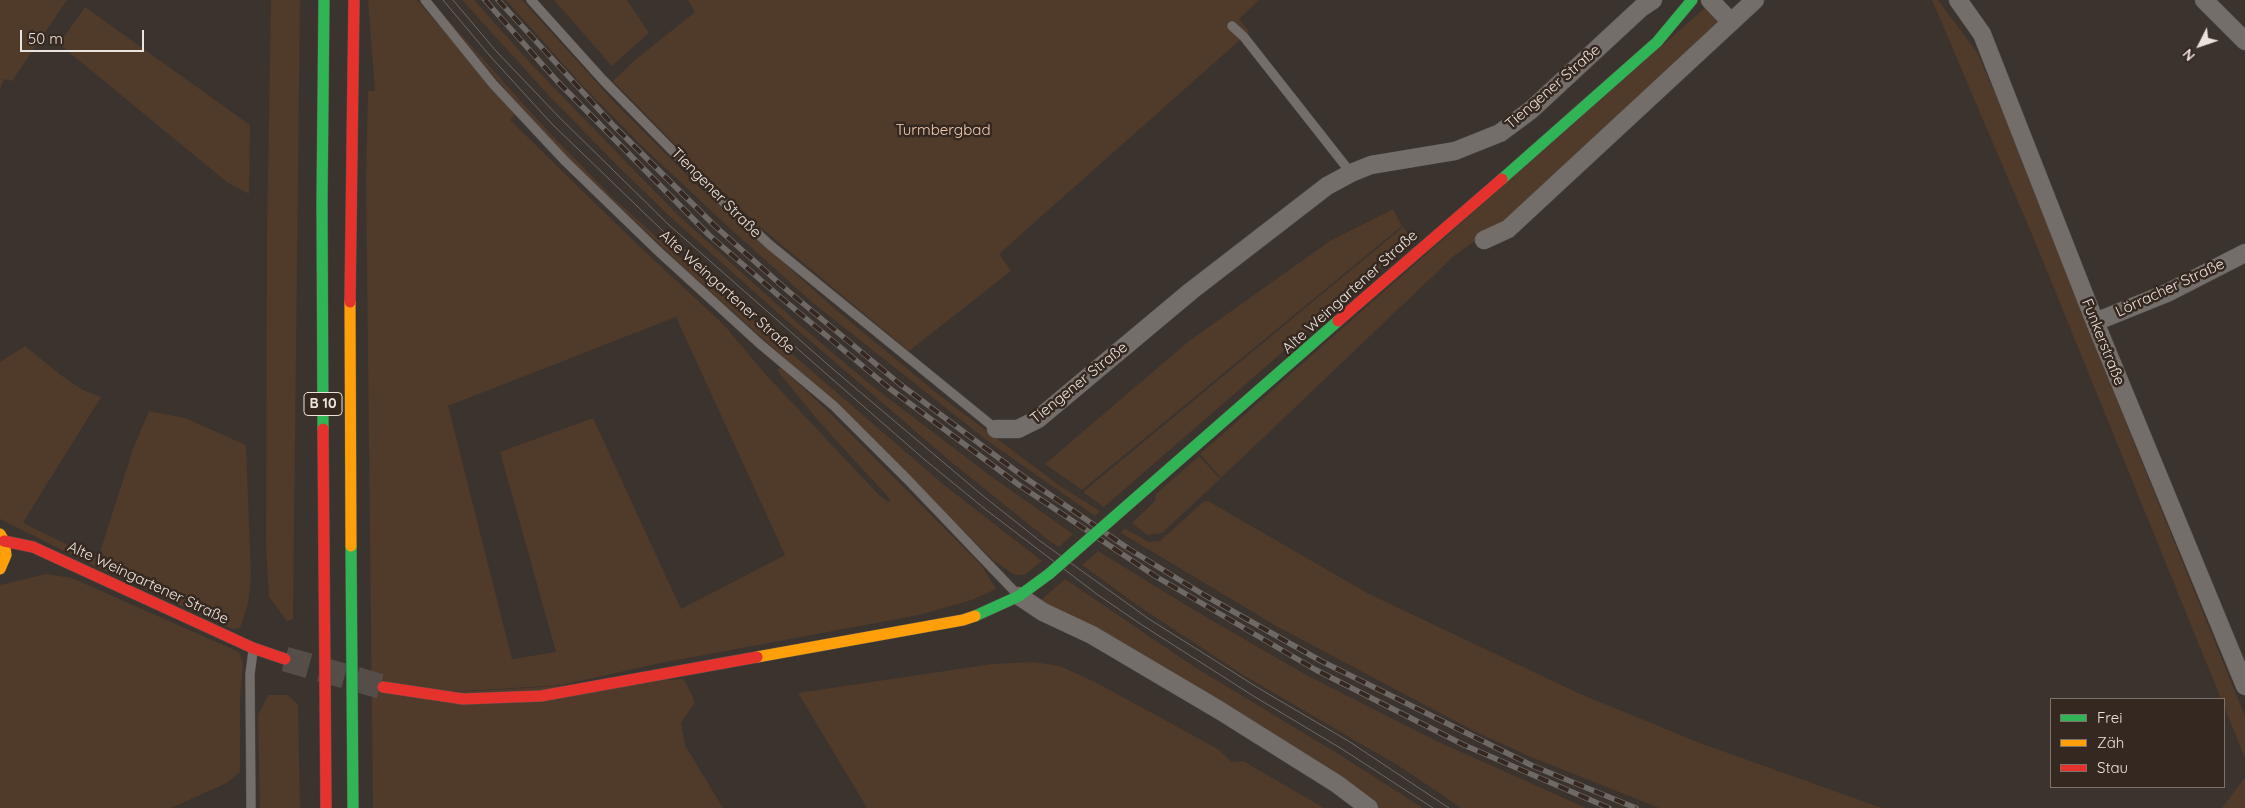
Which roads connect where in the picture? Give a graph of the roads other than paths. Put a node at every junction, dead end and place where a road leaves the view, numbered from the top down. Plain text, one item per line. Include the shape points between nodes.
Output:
1 (324, 0) edge
2 (354, 0) edge
3 (425, 0) edge
4 (531, 0) edge
5 (1653, 0) edge
6 (1692, 0) edge
7 (1710, 0) edge
8 (1755, 0) edge
9 (1958, 0) edge
10 (2204, 0) edge
11 (1730, 21) junction
12 (1232, 26) dead end
13 (2245, 41) edge
14 (1351, 172) junction
15 (1484, 240) dead end
16 (2245, 253) edge
17 (2094, 322) junction
18 (996, 430) joint
19 (2, 537) edge
20 (0, 569) edge
21 (1019, 596) junction
22 (253, 648) junction
23 (285, 659) tunnel mouth
24 (352, 683) junction
25 (2245, 686) edge
26 (383, 687) tunnel mouth
27 (365, 798) dead end
28 (251, 808) edge
29 (326, 808) edge
30 (353, 808) edge
31 (1369, 808) edge

1 - 29 main road, B 10 via 322,232
2 - 24 main road, B 10 via 350,302
3 - 21 lane, Alte Weingartener Straße via 492,84 565,161 760,344 834,406
4 - 18 lane, Tiengener Straße via 603,80 770,245
5 - 14 street, Tiengener Straße via 1531,110 1500,133 1455,151 1371,165
6 - 21 main road, Alte Weingartener Straße, bridge via 1657,42 1598,95 1049,574
7 - 11 street
8 - 11 street
9 - 17 street, Funkerstraße via 1982,34
10 - 13 street
11 - 15 street via 1508,229
12 - 14 lane
14 - 18 street, Tiengener Straße via 1309,199 1191,291 1038,419 1018,429
16 - 17 street, Lörracher Straße via 2166,293
17 - 25 street, Funkerstraße
19 - 20 main road via 6,555
19 - 22 main road, Alte Weingartener Straße via 33,547
21 - 26 main road, Alte Weingartener Straße via 962,620 541,696 463,699
21 - 31 street via 1043,612 1092,634 1210,705 1337,784
22 - 23 main road, Alte Weingartener Straße
22 - 28 lane via 250,674
24 - 27 main road
24 - 30 main road, B 10

